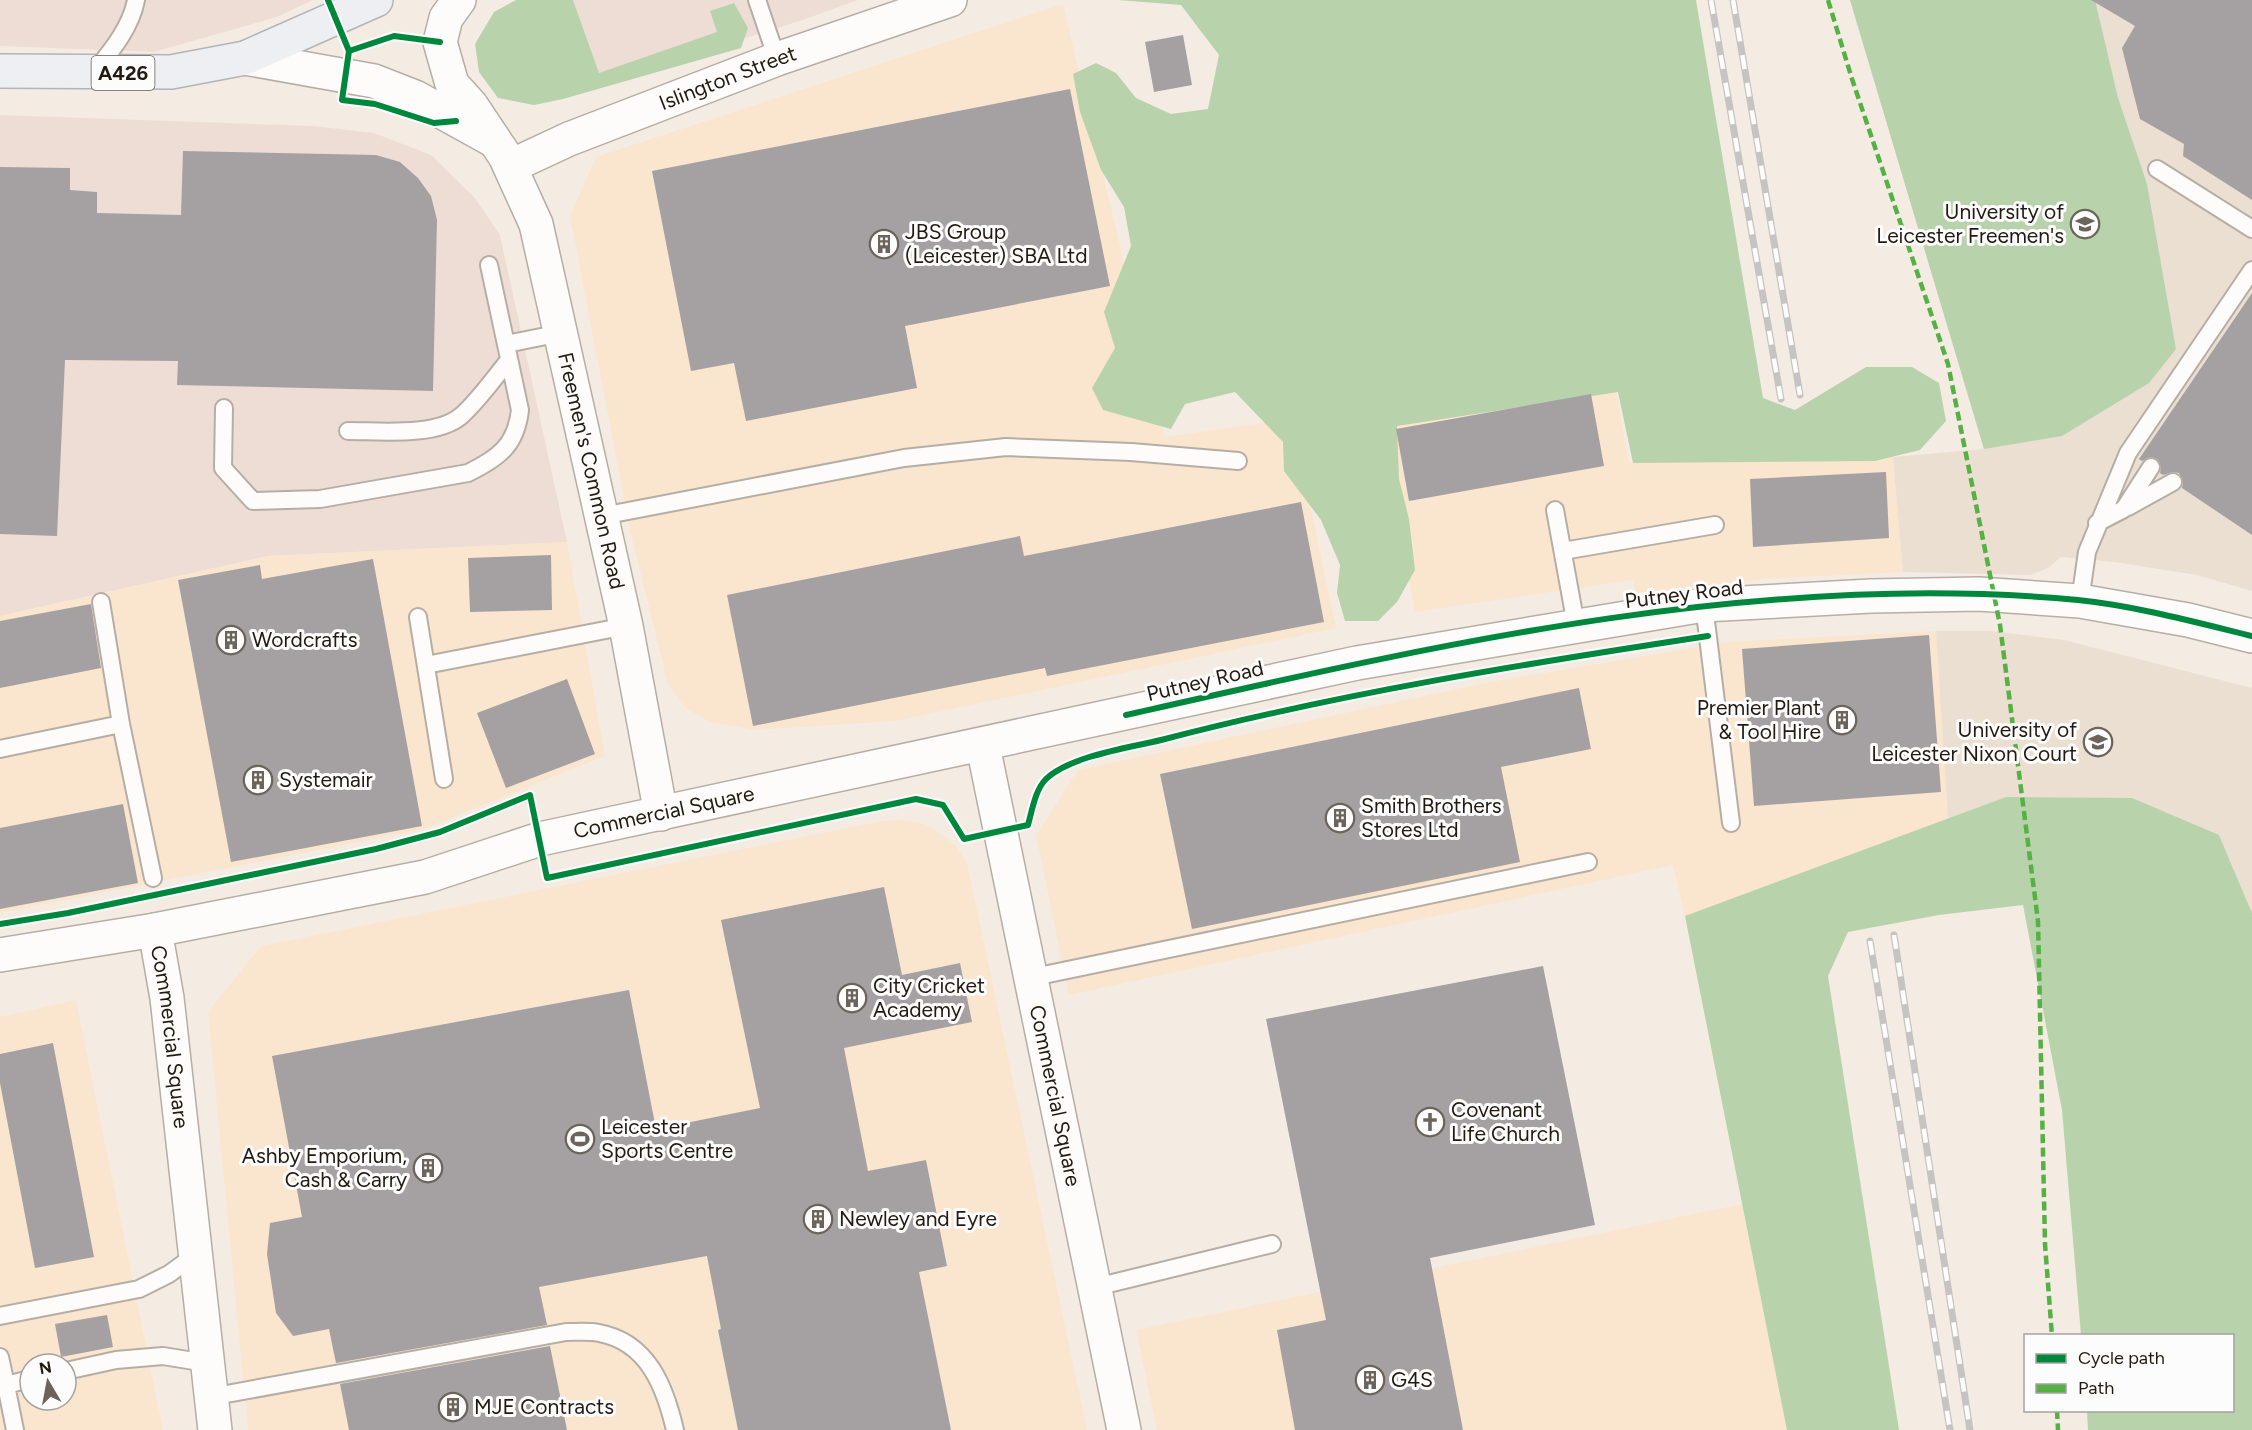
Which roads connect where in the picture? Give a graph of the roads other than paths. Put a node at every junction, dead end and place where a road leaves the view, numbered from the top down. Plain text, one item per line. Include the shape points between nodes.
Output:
1 (136, 0) edge
2 (376, 0) edge
3 (459, 0) edge
4 (757, 0) edge
5 (950, 0) edge
6 (245, 58) junction
7 (777, 59) junction
8 (0, 71) edge
9 (92, 74) junction
10 (493, 140) junction
11 (511, 166) junction
12 (2157, 169) dead end
13 (2252, 229) edge
14 (489, 265) dead end
15 (2252, 270) edge
16 (561, 333) junction
17 (508, 352) junction
18 (224, 408) dead end
19 (348, 430) dead end
20 (1238, 460) dead end
21 (2151, 467) dead end
22 (2173, 482) dead end
23 (2124, 509) junction
24 (1555, 510) dead end
25 (602, 516) junction
26 (2097, 523) junction
27 (1715, 525) dead end
28 (1563, 551) junction
29 (2080, 601) junction
30 (101, 602) dead end
31 (1704, 605) junction
32 (418, 617) dead end
33 (1576, 624) junction
34 (626, 626) junction
35 (2252, 636) edge
36 (426, 665) junction
37 (121, 724) junction
38 (983, 746) junction
39 (0, 749) edge
40 (444, 779) dead end
41 (661, 814) junction
42 (1731, 823) dead end
43 (1588, 862) dead end
44 (153, 878) dead end
45 (156, 930) junction
46 (0, 955) edge
47 (1029, 978) junction
48 (1272, 1244) dead end
49 (195, 1255) junction
50 (1096, 1287) junction
51 (0, 1316) edge
52 (0, 1357) edge
53 (206, 1363) junction
54 (78, 1368) edge
55 (18, 1382) edge
56 (6, 1385) junction
57 (210, 1397) junction
58 (15, 1430) edge
59 (215, 1430) edge
60 (675, 1430) edge
61 (1124, 1430) edge

1 - 9 lane via 116,46
2 - 6 main road, A426
3 - 10 street, Freemen's Common Road via 446,18 440,42 452,84
4 - 7 lane
5 - 7 street, Islington Street
6 - 9 main road, Freemen's Common Road / A426 via 171,72
6 - 10 street, Freemen's Common Road via 374,81 415,97
7 - 11 street, Islington Street via 569,139
8 - 9 main road, Freemen's Common Road / A426
10 - 11 street, Freemen's Common Road
11 - 16 street, Freemen's Common Road via 536,224
12 - 13 lane
14 - 17 lane
15 - 26 lane via 2128,453
16 - 17 lane
16 - 25 street, Freemen's Common Road
17 - 18 lane via 520,410 517,430 490,463 468,473 320,499 254,501 223,468
17 - 19 lane via 460,417 446,425 415,430
20 - 25 lane via 1006,447 904,458
21 - 23 lane
22 - 23 lane
23 - 26 lane
24 - 28 lane
25 - 34 street, Freemen's Common Road
26 - 29 lane via 2087,552
27 - 28 lane
28 - 33 lane
29 - 31 street, Putney Road via 1979,594
29 - 35 street, Putney Road
30 - 37 lane
31 - 33 street, Putney Road
31 - 42 lane
32 - 36 lane
33 - 38 street, Putney Road via 1357,663
34 - 36 lane
34 - 41 street, Freemen's Common Road
36 - 40 lane
37 - 39 lane
37 - 44 lane
38 - 41 street, Commercial Square
38 - 47 street, Commercial Square
41 - 45 street, Commercial Square via 540,839 425,877
43 - 47 lane
45 - 46 street
45 - 49 street, Commercial Square
47 - 50 street, Commercial Square
48 - 50 lane
49 - 51 lane via 139,1289
49 - 53 street, Commercial Square
50 - 61 street, Commercial Square
52 - 56 lane
53 - 54 lane via 163,1356
53 - 57 street, Commercial Square
55 - 56 lane
56 - 58 lane
57 - 59 street, Commercial Square
57 - 60 lane via 566,1332 600,1333 632,1346 653,1368 668,1400

